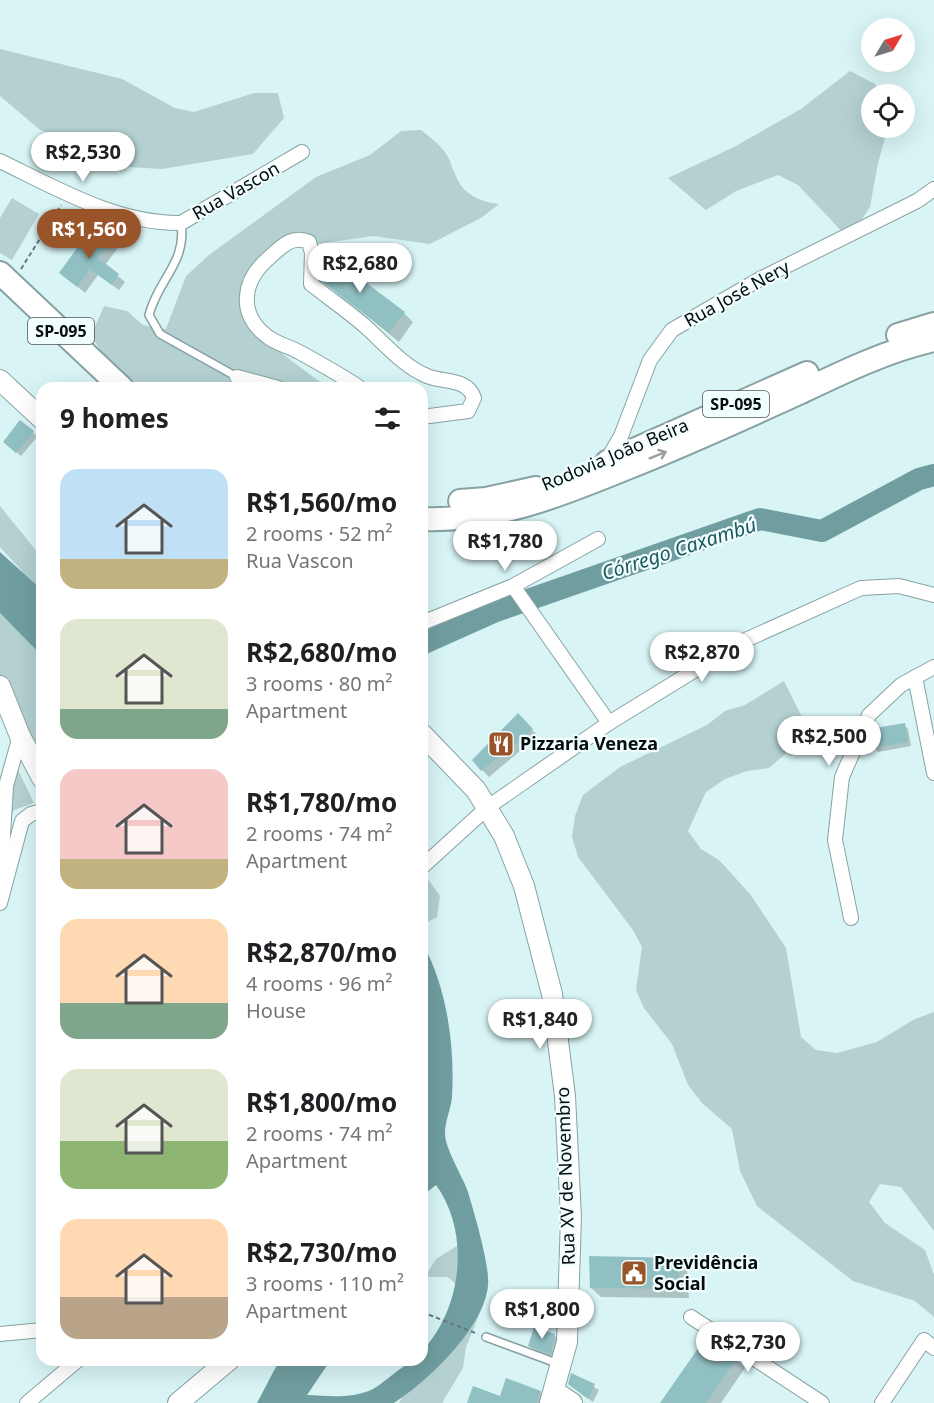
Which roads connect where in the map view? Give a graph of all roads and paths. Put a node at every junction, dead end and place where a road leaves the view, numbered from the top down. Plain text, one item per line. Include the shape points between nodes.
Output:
1 (302, 152) dead end
2 (0, 161) edge
3 (934, 189) edge
4 (68, 194) junction
5 (181, 223) junction
6 (4, 283) edge
7 (934, 324) edge
8 (934, 340) edge
9 (237, 377) joint
10 (0, 380) edge
11 (95, 382) edge
12 (115, 382) edge
13 (256, 382) edge
14 (350, 382) edge
15 (36, 413) edge
16 (428, 416) edge
17 (606, 462) junction
18 (428, 504) edge
19 (428, 519) edge
20 (598, 539) dead end
21 (515, 589) junction
22 (934, 596) edge
23 (428, 621) edge
24 (934, 667) edge
25 (915, 677) junction
26 (0, 686) edge
27 (6, 709) edge
28 (609, 723) junction
29 (20, 736) junction
30 (428, 740) edge
31 (36, 767) edge
32 (934, 773) edge
33 (488, 807) junction
34 (36, 813) edge
35 (428, 862) edge
36 (2, 880) edge
37 (0, 903) edge
38 (851, 918) dead end
39 (428, 1314) edge
40 (691, 1317) dead end
41 (36, 1331) edge
42 (0, 1334) edge
43 (486, 1337) joint
44 (929, 1344) edge
45 (561, 1365) junction
46 (71, 1366) edge
47 (220, 1366) edge
48 (552, 1397) edge
49 (27, 1403) edge
50 (177, 1403) edge
51 (572, 1403) edge
52 (822, 1403) edge
53 (882, 1403) edge

1 - 5 street, Rua Vascon
2 - 4 street, Rua Vascon
3 - 17 street, Rua José Nery via 760,279 672,330 650,360 621,436
4 - 5 street, Rua Vascon via 158,223
4 - 6 path
5 - 9 lane via 183,241 177,261 153,298 149,315 160,334
6 - 11 main road, SP-095
6 - 12 main road, SP-095
7 - 17 main road, Rodovia João Beira / SP-095 via 881,340
19 -> 8 main road, Rodovia João Beira / SP-095 via 494,514 546,501 701,438 901,347
9 - 13 street
10 - 15 main road
14 - 16 street via 269,338 251,320 245,303 246,291 262,263 287,242 300,238 309,242 311,285 365,326 395,356 427,376 471,389 474,398 468,411
17 - 18 main road, Rodovia João Beira / SP-095 via 539,487 486,499
20 - 21 street
21 - 23 street
21 - 28 street
22 - 28 street via 899,586 861,588 739,643
24 - 25 street
25 - 32 street
25 - 38 street via 869,715 842,777 835,840
26 - 27 main road
27 - 29 main road
28 - 33 street
29 - 31 main road
29 - 36 street via 6,786
30 - 33 main road, Rua XV de Novembro
33 - 35 street
33 - 45 main road, Rua XV de Novembro via 524,886 552,994 565,1096 571,1217 569,1315
34 - 36 street via 22,821
36 - 37 street
39 - 43 path
40 - 52 street
41 - 42 street
43 - 45 lane
44 - 53 street
45 - 48 main road, Rua XV de Novembro
46 - 49 street
47 - 50 main road
48 - 51 main road

